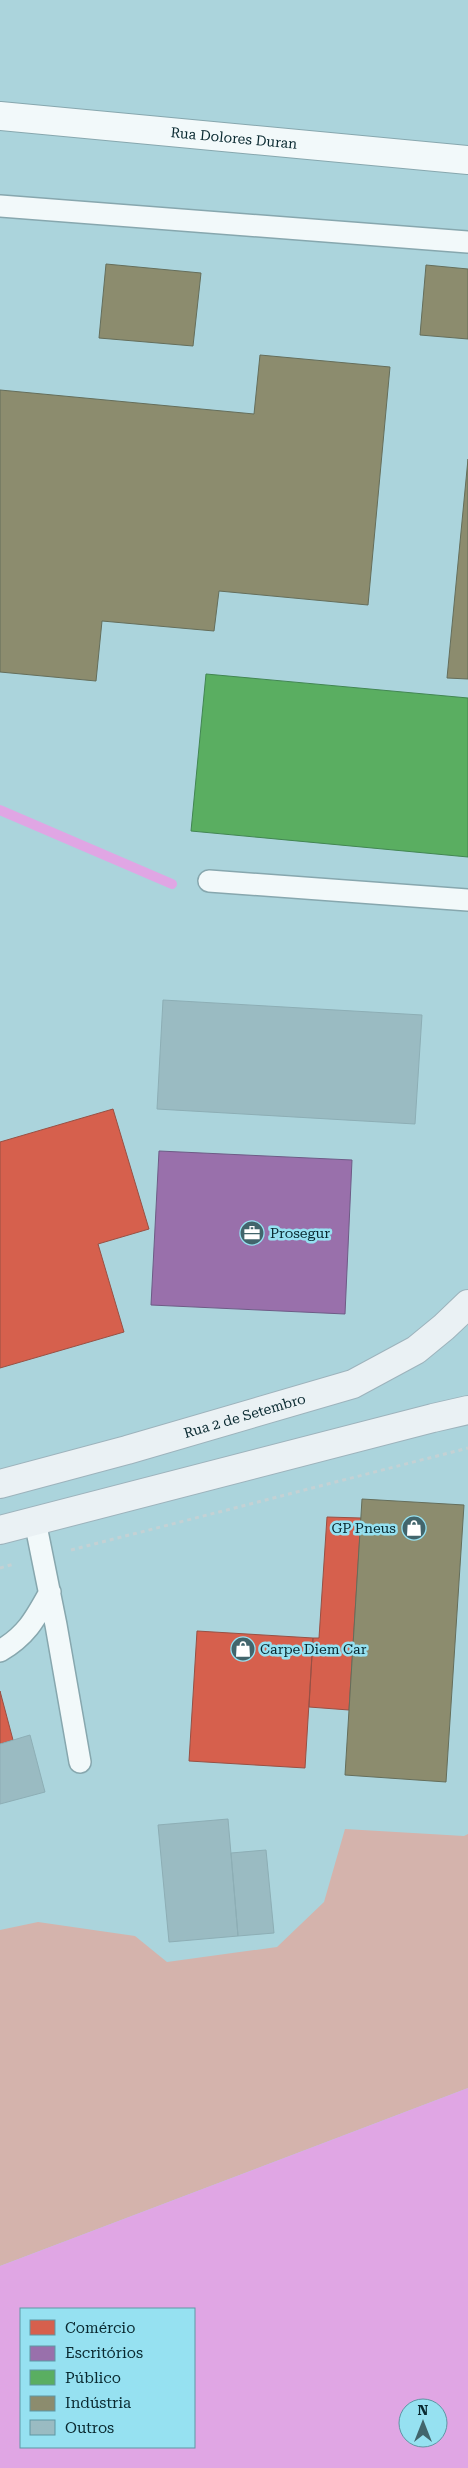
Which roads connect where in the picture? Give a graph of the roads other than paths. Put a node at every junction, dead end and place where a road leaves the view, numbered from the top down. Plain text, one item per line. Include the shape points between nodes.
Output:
1 (0, 116) edge
2 (468, 160) edge
3 (0, 206) edge
4 (468, 242) edge
5 (209, 881) dead end
6 (468, 900) edge
7 (468, 1304) edge
8 (468, 1410) edge
9 (0, 1484) edge
10 (35, 1521) junction
11 (0, 1530) edge
12 (50, 1592) junction
13 (0, 1652) edge
14 (80, 1762) dead end

1 - 2 street, Rua Dolores Duran
3 - 4 lane
5 - 6 lane
7 - 9 main road, Rua 2 de Setembro via 416,1350 353,1384
8 - 10 main road
10 - 11 main road
10 - 12 lane
12 - 13 lane via 31,1626 16,1642
12 - 14 lane

